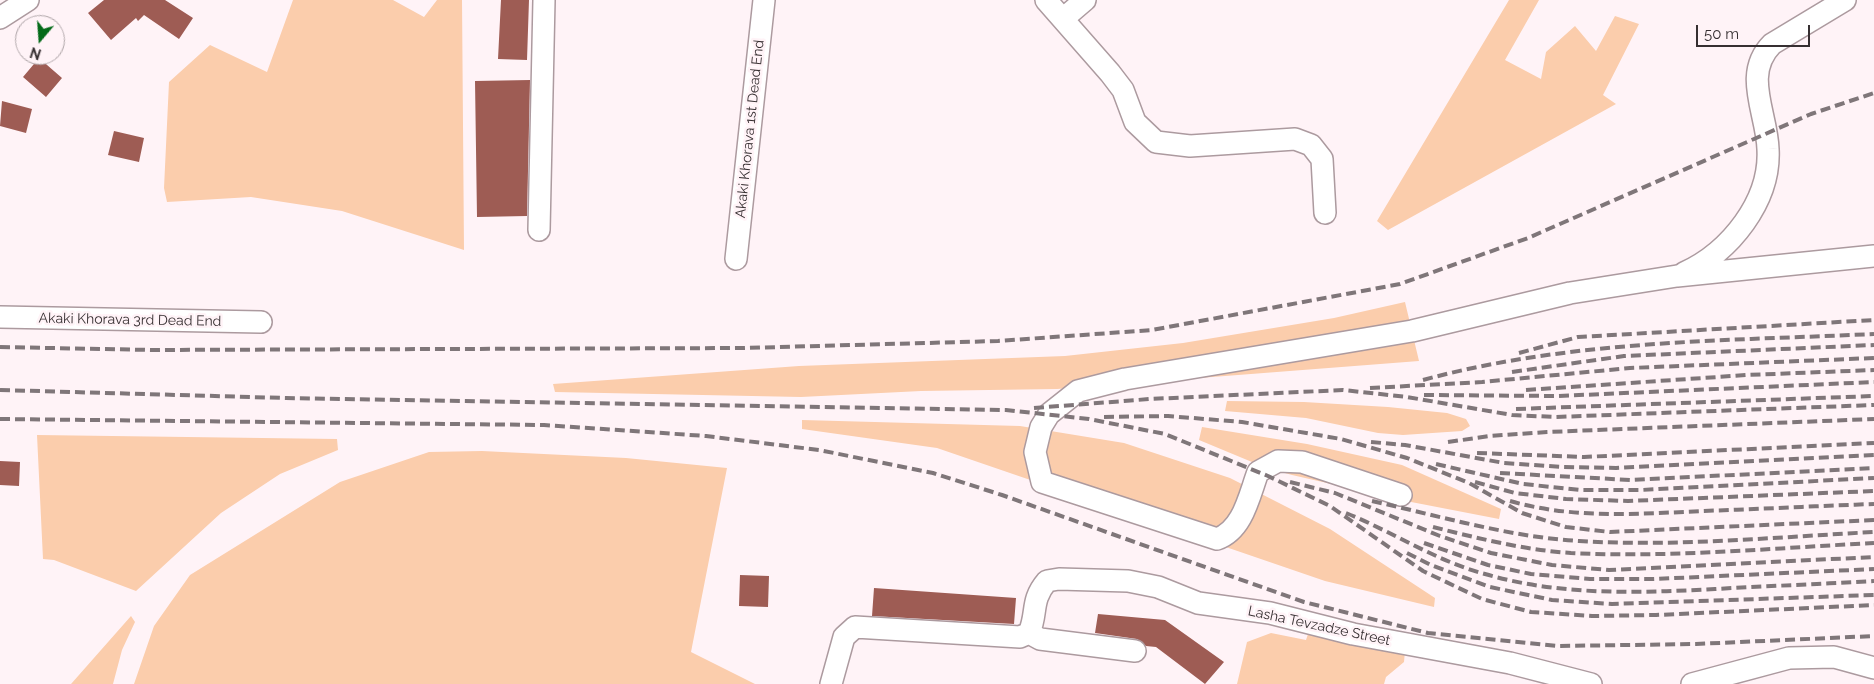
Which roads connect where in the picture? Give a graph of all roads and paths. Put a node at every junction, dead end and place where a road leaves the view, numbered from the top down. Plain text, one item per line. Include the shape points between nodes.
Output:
1 (28, 0) edge
2 (544, 0) edge
3 (764, 0) edge
4 (1046, 0) edge
5 (1085, 0) edge
6 (1845, 0) edge
7 (0, 18) edge
8 (1064, 18) junction
9 (1325, 213) dead end
10 (539, 230) dead end
11 (1874, 256) edge
12 (736, 259) dead end
13 (1677, 276) junction
14 (0, 318) edge
15 (260, 322) dead end
16 (1400, 495) dead end
17 (1029, 633) junction
18 (1135, 651) dead end
19 (1874, 668) edge
20 (830, 684) edge
21 (1591, 684) edge
22 (1692, 684) edge

1 - 7 street
2 - 10 street
3 - 12 street, Akaki Khorava 1st Dead End
4 - 8 street
5 - 8 street
6 - 13 street via 1763,52 1756,92 1768,142 1767,176 1752,211 1728,242 1696,267
8 - 9 street via 1123,90 1136,122 1156,142 1190,146 1295,139 1311,144 1322,159
11 - 13 street
13 - 16 street via 1570,293 1412,330 1125,378 1078,391 1049,414 1041,427 1035,452 1042,482 1217,539 1238,524 1258,472 1278,461 1302,462
14 - 15 street, Akaki Khorava 3rd Dead End
17 - 18 street via 1040,639
17 - 20 street via 1020,636 855,627 844,637
17 - 21 street, Lasha Tevzadze Street via 1037,593 1047,581 1128,581 1158,587 1198,603 1270,613 1353,634 1510,663
19 - 22 street via 1834,657 1789,658

